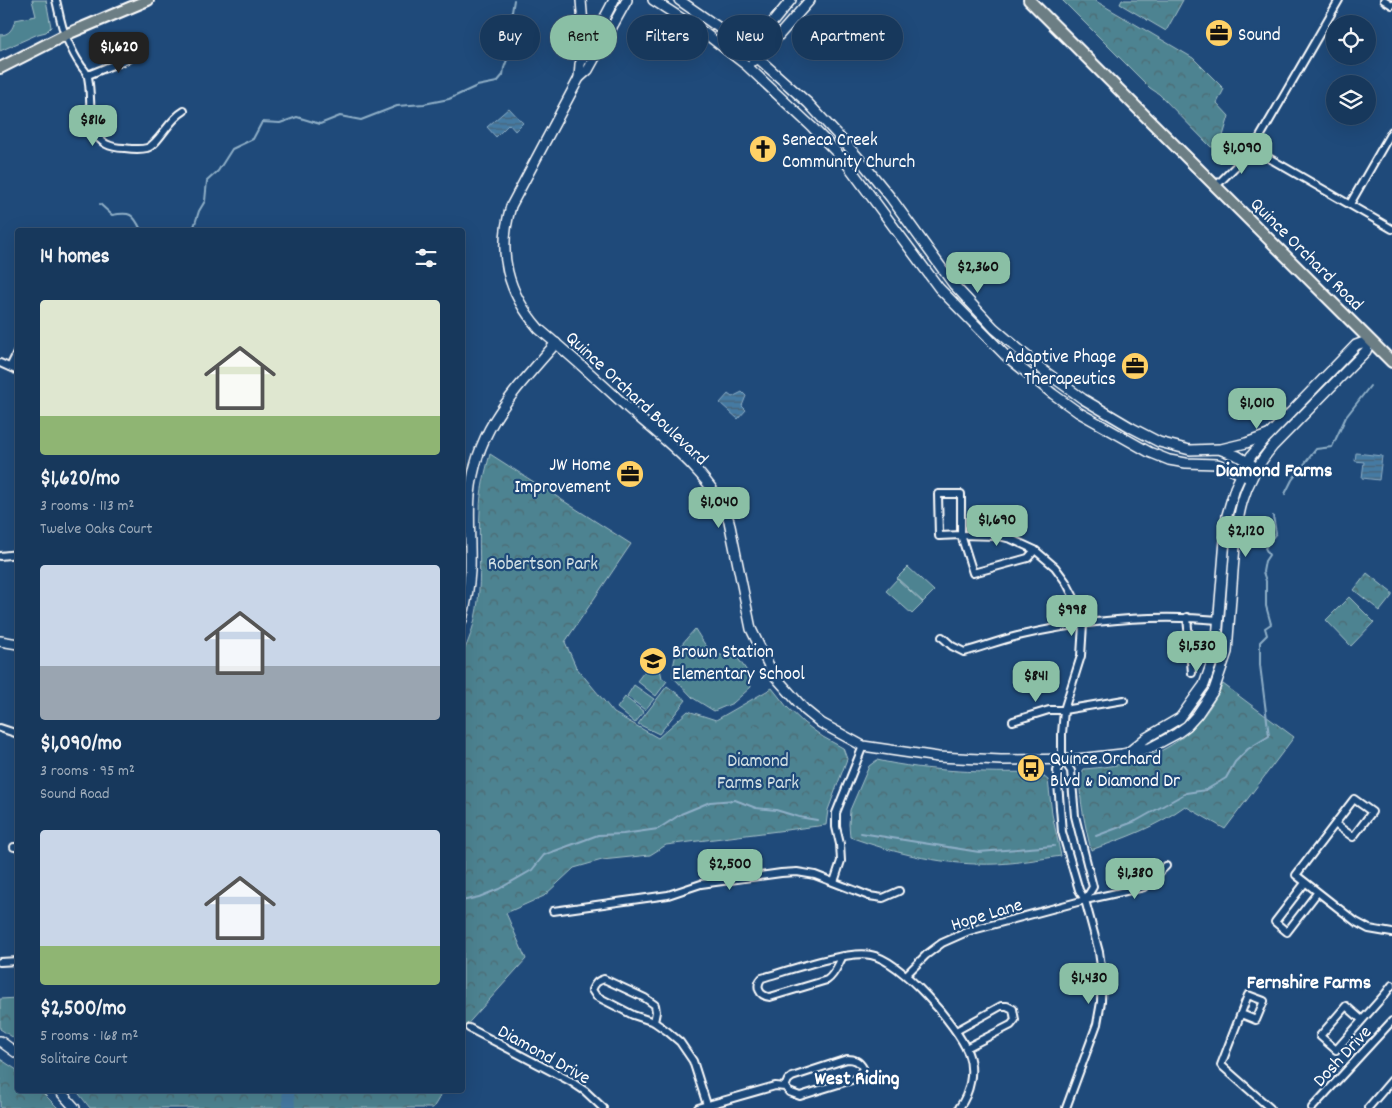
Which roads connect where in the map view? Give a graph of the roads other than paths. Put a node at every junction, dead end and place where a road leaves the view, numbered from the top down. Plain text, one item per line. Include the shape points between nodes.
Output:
1 (56, 0) edge
2 (148, 0) edge
3 (580, 0) edge
4 (614, 0) edge
5 (627, 0) edge
6 (653, 0) edge
7 (680, 0) edge
8 (791, 0) edge
9 (810, 0) edge
10 (1029, 0) edge
11 (1339, 0) edge
12 (1384, 0) edge
13 (1392, 5) edge
14 (779, 15) edge
15 (718, 26) edge
16 (782, 32) edge
17 (65, 35) junction
18 (142, 53) dead end
19 (747, 60) edge
20 (756, 60) edge
21 (759, 60) edge
22 (580, 64) junction
23 (746, 65) junction
24 (0, 68) edge
25 (88, 75) junction
26 (579, 78) junction
27 (184, 111) dead end
28 (1392, 131) edge
29 (1253, 149) junction
30 (1216, 186) junction
31 (1350, 204) junction
32 (1392, 229) edge
33 (1370, 340) junction
34 (556, 343) junction
35 (15, 357) edge
36 (0, 362) edge
37 (1392, 362) edge
38 (10, 367) junction
39 (15, 370) edge
40 (1268, 435) junction
41 (1219, 449) junction
42 (1247, 463) junction
43 (1256, 468) junction
44 (1241, 474) junction
45 (1250, 480) junction
46 (961, 535) junction
47 (1035, 550) junction
48 (15, 554) edge
49 (0, 556) edge
50 (465, 608) edge
51 (1187, 617) junction
52 (1219, 620) junction
53 (1082, 624) junction
54 (942, 637) dead end
55 (0, 641) edge
56 (15, 644) edge
57 (1192, 673) dead end
58 (1124, 700) dead end
59 (1064, 710) junction
60 (1013, 721) dead end
61 (0, 728) edge
62 (15, 733) edge
63 (863, 746) junction
64 (1128, 753) junction
65 (1062, 758) junction
66 (1335, 824) junction
67 (1166, 866) dead end
68 (834, 882) junction
69 (1305, 883) junction
70 (899, 891) dead end
71 (1317, 893) junction
72 (1086, 900) junction
73 (553, 911) dead end
74 (1392, 933) edge
75 (843, 956) junction
76 (15, 961) edge
77 (0, 962) edge
78 (906, 975) junction
79 (1392, 985) edge
80 (1241, 1014) dead end
81 (1362, 1020) junction
82 (654, 1022) junction
83 (1392, 1022) edge
84 (469, 1028) dead end
85 (956, 1031) junction
86 (0, 1041) edge
87 (966, 1048) junction
88 (15, 1052) edge
89 (1392, 1080) edge
90 (785, 1087) junction
91 (62, 1093) edge
92 (708, 1107) edge
93 (75, 1108) edge
94 (603, 1108) edge
95 (698, 1108) edge
96 (959, 1108) edge
97 (1066, 1108) edge
98 (1270, 1108) edge
99 (1312, 1108) edge
100 (1368, 1108) edge

1 - 17 street
2 - 17 main road
3 - 22 street via 584,37
4 - 22 street, Quince Orchard Boulevard
5 - 26 street, Quince Orchard Boulevard via 588,70
6 - 23 street
7 - 15 street
8 - 14 street
9 - 16 street
10 - 30 main road, Quince Orchard Road
11 - 29 street
12 - 13 street
17 - 24 main road
17 - 25 street
18 - 25 street
19 - 23 street
20 - 23 street
21 - 41 street via 808,103 857,156 947,277 977,310 1043,370 1084,399 1159,442 1190,450
22 - 26 street, Quince Orchard Boulevard
23 - 44 street via 838,154 939,288 1006,356 1078,412 1132,444 1169,460 1217,464
25 - 27 street via 92,126 98,138 110,146 138,150 149,147
26 - 34 street, Quince Orchard Boulevard via 511,206 506,223 505,255 513,289 530,318
28 - 31 street
29 - 30 street
29 - 31 street
30 - 33 main road, Quince Orchard Road
31 - 32 street
33 - 37 main road, Quince Orchard Road
33 - 40 street via 1356,346
33 - 43 street, Quince Orchard Boulevard via 1366,351 1273,446
34 - 50 street via 496,415 481,447 470,497 470,571
34 - 63 street, Quince Orchard Boulevard via 680,454 716,494 729,521 751,629 773,674 820,723
35 - 38 street
36 - 38 street
38 - 39 street
40 - 41 street
40 - 42 street
41 - 42 street
42 - 43 street
42 - 44 street
43 - 45 street, Quince Orchard Boulevard
44 - 45 street
44 - 52 street via 1227,515
45 - 64 street, Quince Orchard Boulevard via 1238,517 1227,652 1214,690 1187,726 1150,748
46 - 46 street via 961,494 938,494 939,536
46 - 47 street via 999,536
46 - 47 street via 973,574 1028,558
47 - 53 street via 1055,567 1066,582 1079,607
48 - 49 street
51 - 52 street
51 - 53 street via 1144,617
51 - 57 street
52 - 64 street via 1213,663 1199,695 1180,718
53 - 54 street via 1022,635 964,652
53 - 59 street via 1080,656
55 - 56 street
58 - 59 street
59 - 60 street via 1049,710
59 - 65 street
61 - 62 street
63 - 65 street, Quince Orchard Boulevard via 938,757
63 - 68 street via 836,813 841,861
64 - 65 street, Quince Orchard Boulevard
65 - 72 street via 1057,771 1062,832 1079,890
65 - 72 street via 1071,771 1075,816 1093,887
66 - 66 street via 1354,798 1372,812 1353,837
66 - 69 street via 1296,875
67 - 72 street, Hope Lane via 1144,887
68 - 70 street via 883,898
68 - 73 street via 797,872 781,873 701,884 668,895
69 - 71 street
69 - 71 street via 1275,922 1287,932
71 - 74 street via 1369,929
72 - 78 street, Hope Lane via 969,930 942,943
72 - 97 street via 1099,952 1101,1002 1097,1024
75 - 75 street via 762,978 758,988 760,993 770,996 827,980
75 - 78 street via 872,955
76 - 77 street
78 - 85 street
79 - 81 street
80 - 98 street via 1221,1065
81 - 81 street via 1336,1050 1320,1036 1346,1006
82 - 82 street via 596,996 592,990 594,984 604,980 645,998 654,1005
82 - 92 street via 680,1042 694,1061
83 - 99 street, Dosh Drive
84 - 94 street, Diamond Drive via 570,1081
85 - 87 street
85 - 87 street via 1001,1006 1013,1009 1015,1020 1010,1025
86 - 88 street
87 - 96 street via 970,1084
89 - 100 street
90 - 90 street via 800,1096 858,1078 863,1068 860,1062 847,1059 792,1077
90 - 92 street via 775,1086
91 - 93 street
92 - 95 street

